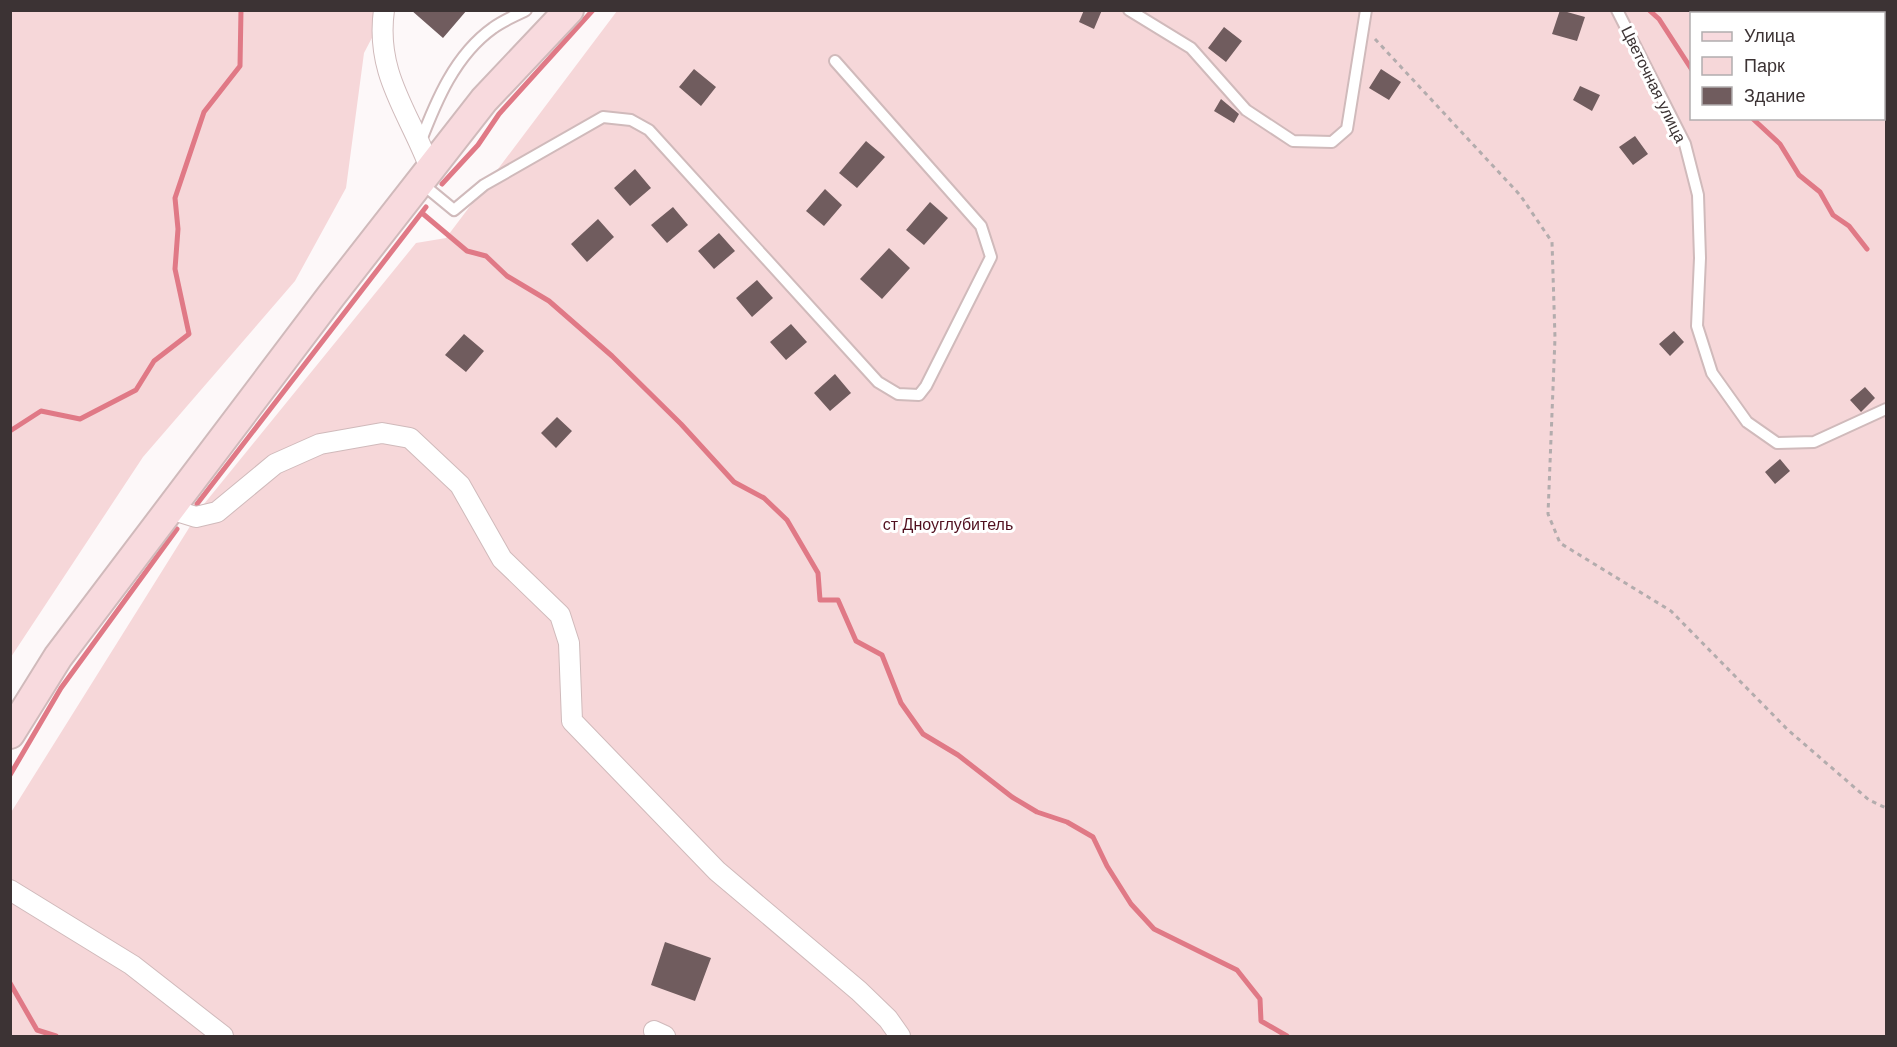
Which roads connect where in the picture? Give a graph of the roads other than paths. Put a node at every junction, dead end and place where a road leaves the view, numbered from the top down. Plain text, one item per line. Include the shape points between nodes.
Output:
1 (384, 10) edge
2 (526, 10) edge
3 (569, 10) edge
4 (1129, 10) edge
5 (1366, 10) edge
6 (1617, 10) edge
7 (835, 61) dead end
8 (423, 164) junction
9 (1887, 409) edge
10 (170, 509) junction
11 (10, 734) edge
12 (10, 890) edge
13 (223, 1036) edge
14 (900, 1036) edge

1 - 8 street via 385,68
2 - 8 lane via 493,27 473,45 435,104
3 - 8 street
4 - 5 lane via 1191,48 1246,110 1293,141 1332,142 1347,129
6 - 9 lane, Цветочная улица via 1685,144 1698,195 1697,326 1712,373 1747,422 1777,442 1814,442
7 - 8 lane via 981,226 991,257 927,387 919,395 898,394 878,382 649,130 631,120 603,117 484,185 454,210
8 - 10 street
10 - 11 street via 58,657
10 - 14 street via 196,517 217,512 275,464 320,444 382,433 410,438 459,485 502,559 560,615 568,643 572,721 717,871 859,991
12 - 13 street via 132,965

